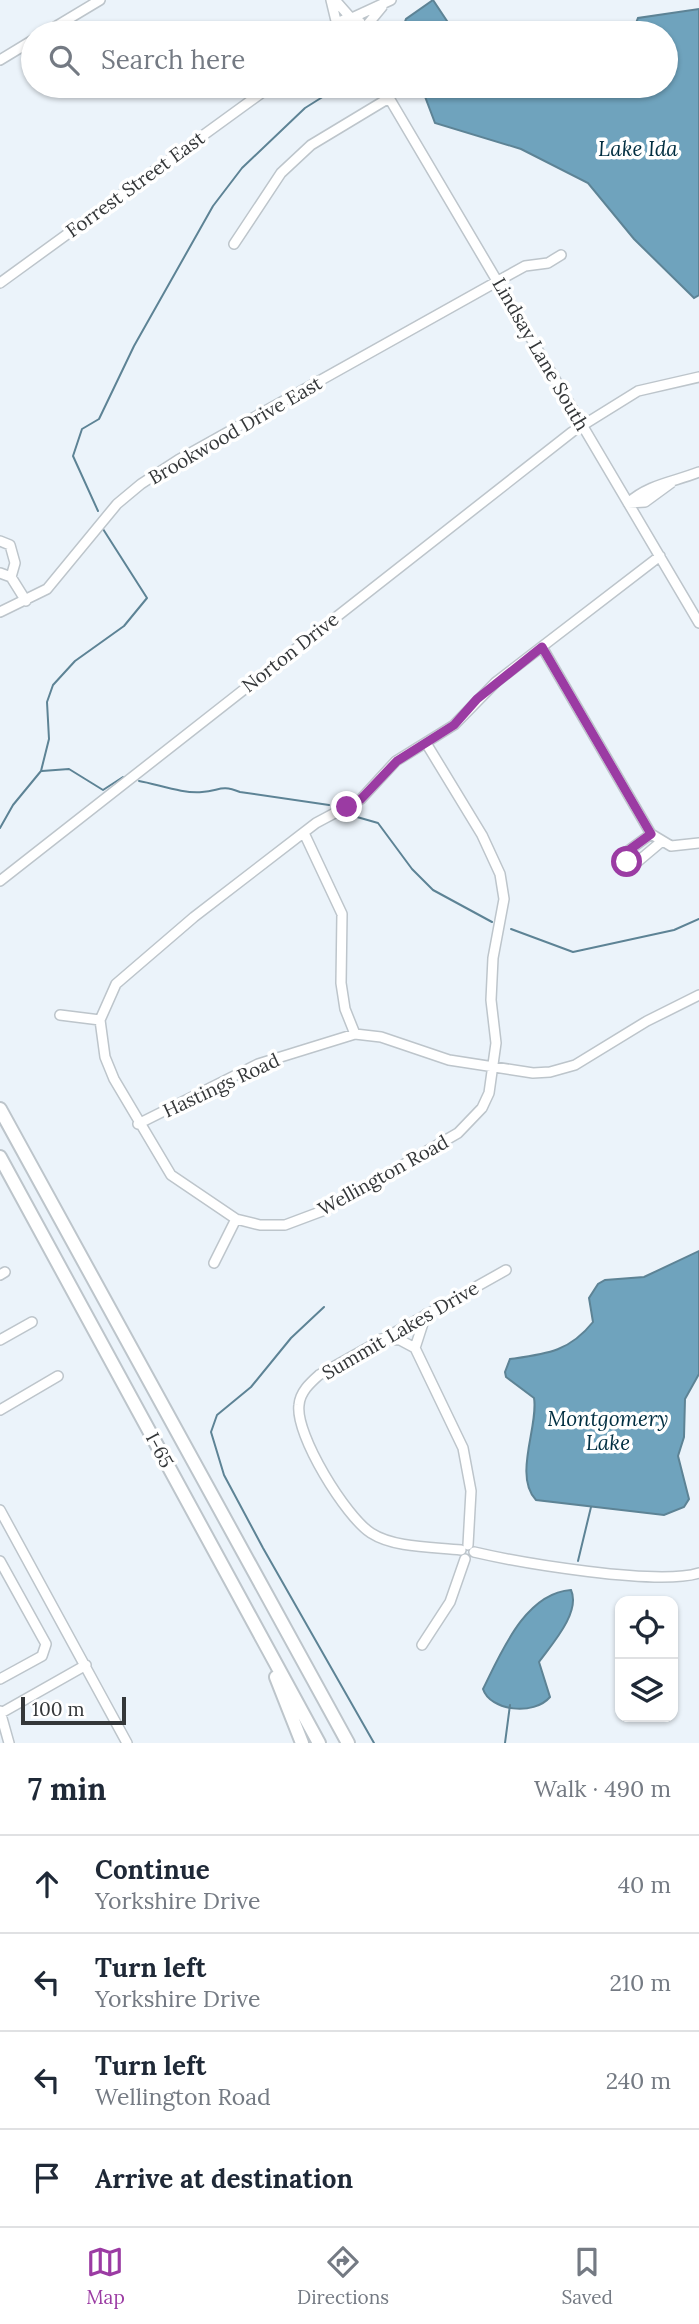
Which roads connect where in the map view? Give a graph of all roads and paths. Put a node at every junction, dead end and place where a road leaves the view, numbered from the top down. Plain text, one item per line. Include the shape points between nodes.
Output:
1 (100, 0) edge
2 (333, 0) edge
3 (391, 0) edge
4 (382, 7) junction
5 (352, 17) junction
6 (65, 21) edge
7 (335, 21) edge
8 (347, 21) edge
9 (358, 21) edge
10 (371, 21) edge
11 (21, 47) edge
12 (0, 60) edge
13 (254, 98) edge
14 (389, 98) joint
15 (234, 244) dead end
16 (561, 256) dead end
17 (498, 281) junction
18 (0, 283) edge
19 (699, 376) edge
20 (582, 424) junction
21 (699, 472) edge
22 (628, 503) junction
23 (0, 541) edge
24 (660, 556) junction
25 (0, 573) edge
26 (11, 576) junction
27 (26, 601) junction
28 (0, 612) edge
29 (699, 623) edge
30 (542, 647) junction
31 (426, 743) junction
32 (304, 833) junction
33 (651, 834) junction
34 (661, 842) junction
35 (699, 843) edge
36 (0, 881) edge
37 (699, 995) edge
38 (60, 1015) dead end
39 (100, 1020) junction
40 (355, 1034) junction
41 (494, 1068) junction
42 (0, 1110) edge
43 (138, 1124) junction
44 (0, 1157) edge
45 (236, 1219) junction
46 (214, 1263) dead end
47 (506, 1270) dead end
48 (426, 1314) junction
49 (32, 1322) dead end
50 (381, 1339) junction
51 (0, 1340) edge
52 (415, 1348) junction
53 (58, 1376) dead end
54 (0, 1410) edge
55 (0, 1510) edge
56 (467, 1551) junction
57 (0, 1561) edge
58 (699, 1573) edge
59 (256, 1628) junction
60 (422, 1645) dead end
61 (86, 1665) junction
62 (0, 1679) edge
63 (324, 1698) junction
64 (0, 1712) edge
65 (3, 1724) edge
66 (9, 1743) edge
67 (127, 1743) edge
68 (302, 1743) edge
69 (319, 1743) edge
70 (348, 1743) edge
71 (357, 1743) edge

1 - 6 street
2 - 5 street
2 - 7 street
3 - 4 street
4 - 5 street
4 - 10 street
5 - 8 street
5 - 9 street
11 - 12 street
13 - 18 street, Forrest Street East
14 - 15 street via 311,145 281,173
14 - 17 street, Lindsay Lane South
16 - 17 street, Brookwood Drive East via 525,266
17 - 20 street, Lindsay Lane South
17 - 27 street, Brookwood Drive East via 141,484 117,504 47,589
19 - 20 street, Norton Drive via 638,391
20 - 22 street, Lindsay Lane South
20 - 36 street, Norton Drive
21 - 22 street via 656,484
22 - 24 street, Lindsay Lane South
23 - 26 street via 10,545 15,563
24 - 29 street, Lindsay Lane South
24 - 30 street
25 - 26 street
26 - 27 street
27 - 28 street, Brookwood Drive East
30 - 31 street via 477,699 454,725
30 - 33 street
31 - 32 street via 397,761 361,799
31 - 41 street, Wellington Road via 482,835 500,874 504,899 492,958
32 - 39 street via 127,971
32 - 40 street via 342,914 341,983
33 - 34 street
33 - 34 street via 625,853 627,862 636,863
34 - 35 street via 680,847
37 - 41 street, Hastings Road via 567,1068 533,1073
38 - 39 street
39 - 43 street, Wellington Road via 105,1058
40 - 41 street, Hastings Road
40 - 43 street, Hastings Road via 257,1064
41 - 45 street, Wellington Road via 482,1108 458,1133 436,1146 325,1210 285,1225
42 - 63 highway
43 - 45 street, Wellington Road via 171,1175
44 - 59 highway, I-65
45 - 46 street
47 - 48 street, Summit Lakes Drive
48 - 50 street, Summit Lakes Drive
48 - 52 street
49 - 51 street
50 - 52 street via 400,1340
50 - 56 street, Summit Lakes Drive via 306,1386 299,1402 303,1436 358,1523 372,1534
52 - 56 street via 463,1448 471,1491
53 - 54 street
55 - 61 street
56 - 58 street, Summit Lakes Drive via 614,1572 671,1577
56 - 60 street via 450,1602
57 - 62 street via 46,1650
59 - 68 highway
59 - 69 highway, I-65
61 - 64 street
61 - 67 street
63 - 70 highway
63 - 71 highway
64 - 65 street
65 - 66 street

